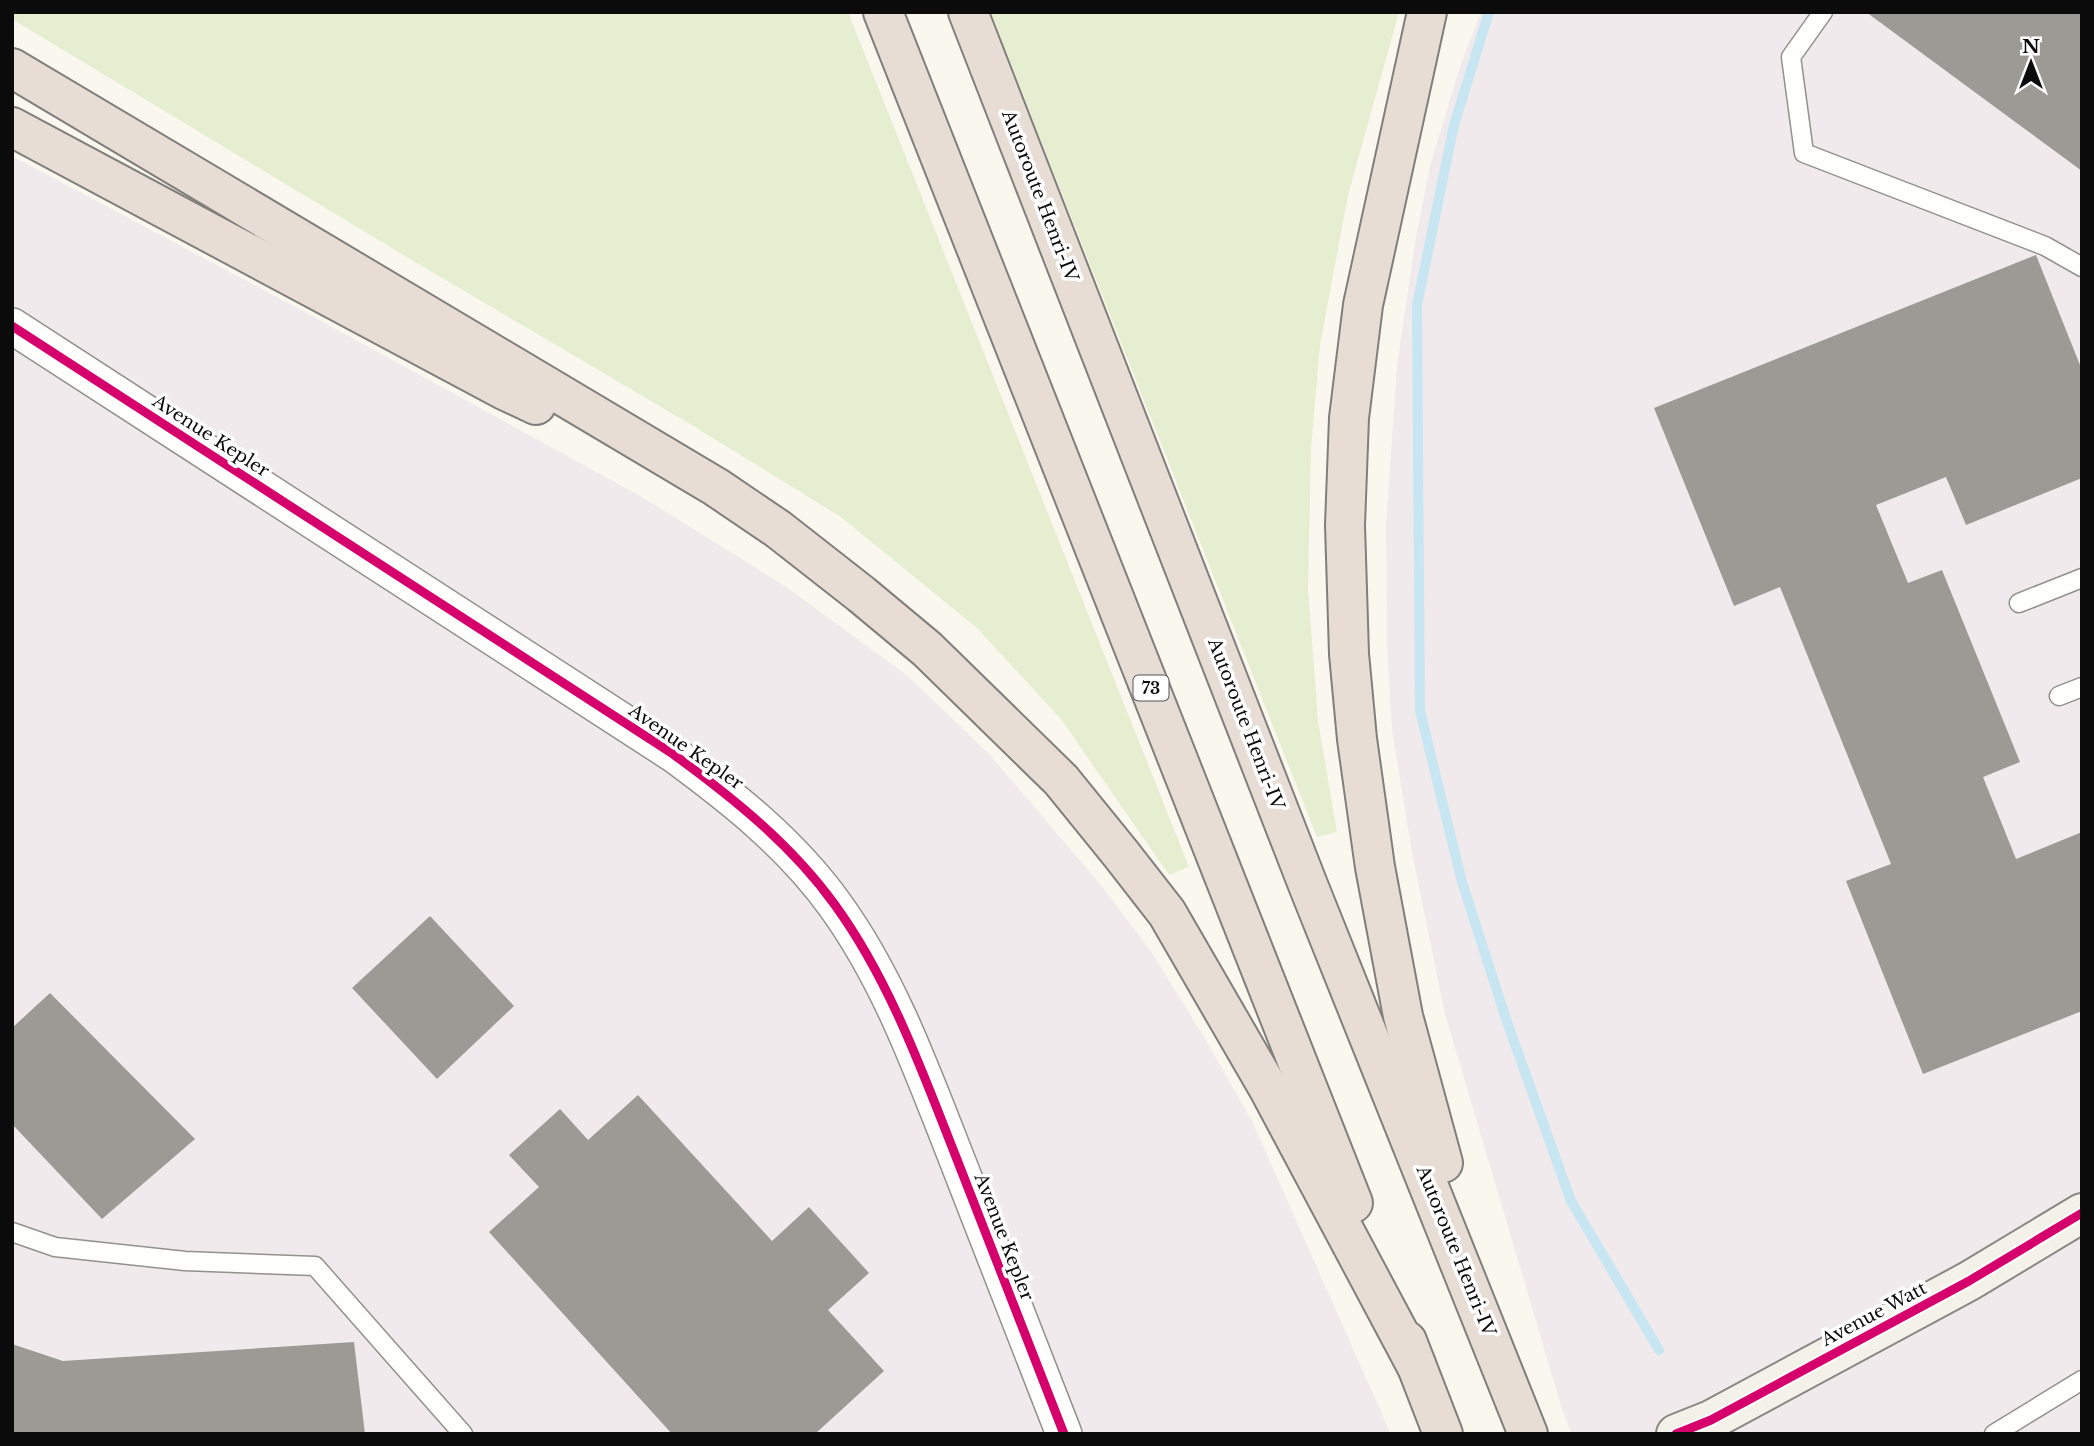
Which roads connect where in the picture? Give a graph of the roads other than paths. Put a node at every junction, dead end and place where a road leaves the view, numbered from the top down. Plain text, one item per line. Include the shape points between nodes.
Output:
1 (883, 12) edge
2 (968, 12) edge
3 (1427, 12) edge
4 (1450, 12) edge
5 (1823, 12) edge
6 (12, 68) edge
7 (12, 127) edge
8 (1396, 159) junction
9 (2082, 267) edge
10 (12, 326) edge
11 (716, 487) junction
12 (2082, 578) edge
13 (2019, 603) dead end
14 (2082, 687) edge
15 (2059, 696) dead end
16 (2082, 1213) edge
17 (12, 1232) edge
18 (1491, 1337) junction
19 (1416, 1365) junction
20 (2082, 1380) edge
21 (463, 1434) edge
22 (1064, 1434) edge
23 (1443, 1434) edge
24 (1528, 1434) edge
25 (1676, 1434) edge
26 (1994, 1434) edge

1 - 19 highway, 73
2 - 18 highway, Autoroute Henri-IV via 1308,885
3 - 8 highway
4 - 8 highway
5 - 9 lane via 1791,57 1804,153 2045,246
6 - 11 highway
7 - 11 highway via 504,390
8 - 18 highway via 1363,305 1349,418 1345,525 1349,653 1375,867 1403,1016
10 - 22 street, Avenue Kepler via 673,754 772,833 834,904 883,983
11 - 19 highway via 778,529 927,649 1061,780 1121,854 1167,913 1270,1091
12 - 13 lane
14 - 15 lane
16 - 25 street, Avenue Watt via 1969,1281 1711,1420
17 - 21 lane via 55,1247 172,1260 315,1266
18 - 24 highway, Autoroute Henri-IV
19 - 23 highway, 73
20 - 26 lane

